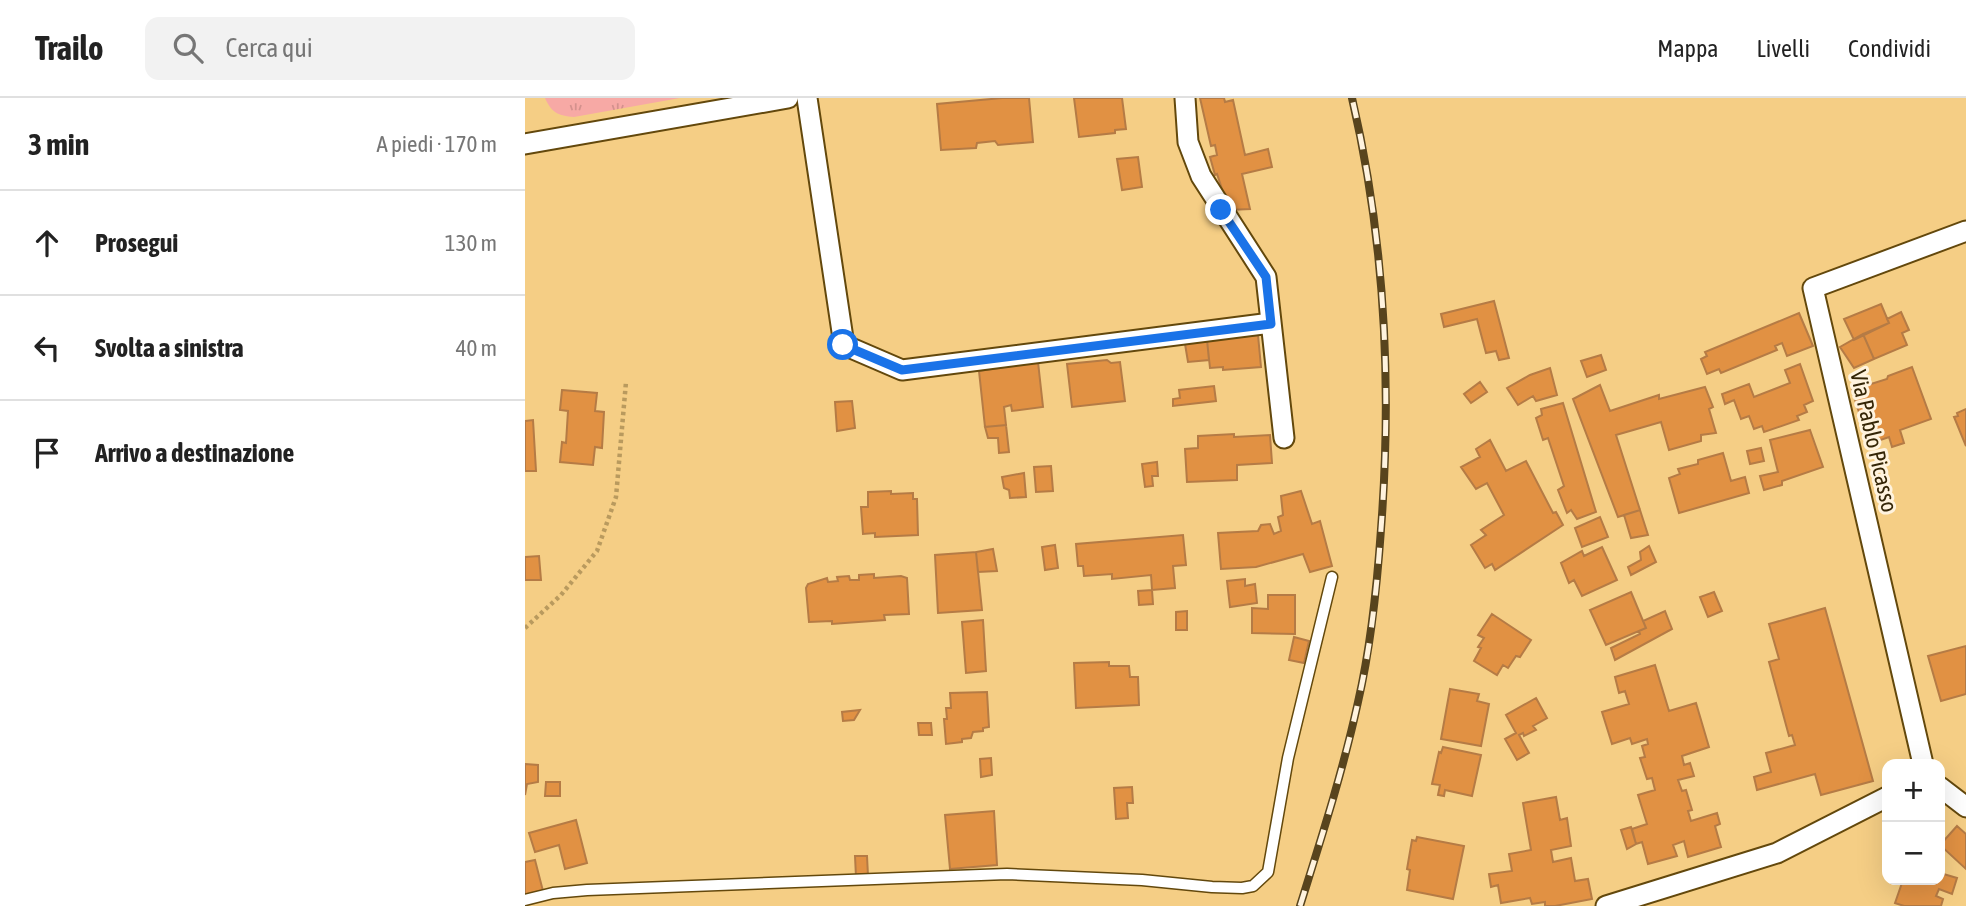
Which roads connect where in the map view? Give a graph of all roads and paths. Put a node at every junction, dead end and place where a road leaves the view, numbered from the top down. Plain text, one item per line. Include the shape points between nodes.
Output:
1 (788, 98) edge
2 (807, 98) edge
3 (1185, 98) edge
4 (525, 144) edge
5 (1966, 231) edge
6 (1271, 324) junction
7 (626, 382) dead end
8 (1284, 438) dead end
9 (1332, 577) dead end
10 (525, 628) edge
11 (1922, 759) edge
12 (1945, 791) edge
13 (1882, 800) edge
14 (1966, 807) edge
15 (525, 900) edge
16 (1606, 906) edge

1 - 4 street
2 - 6 street via 843,345 902,370
3 - 6 street via 1188,142 1201,176 1266,277
5 - 11 street, Via Pablo Picasso via 1813,288
6 - 8 street
7 - 10 path via 616,497 597,551 561,595
9 - 15 lane via 1288,758 1268,872 1253,886 1007,874 587,890
12 - 14 street
13 - 16 street via 1777,853

